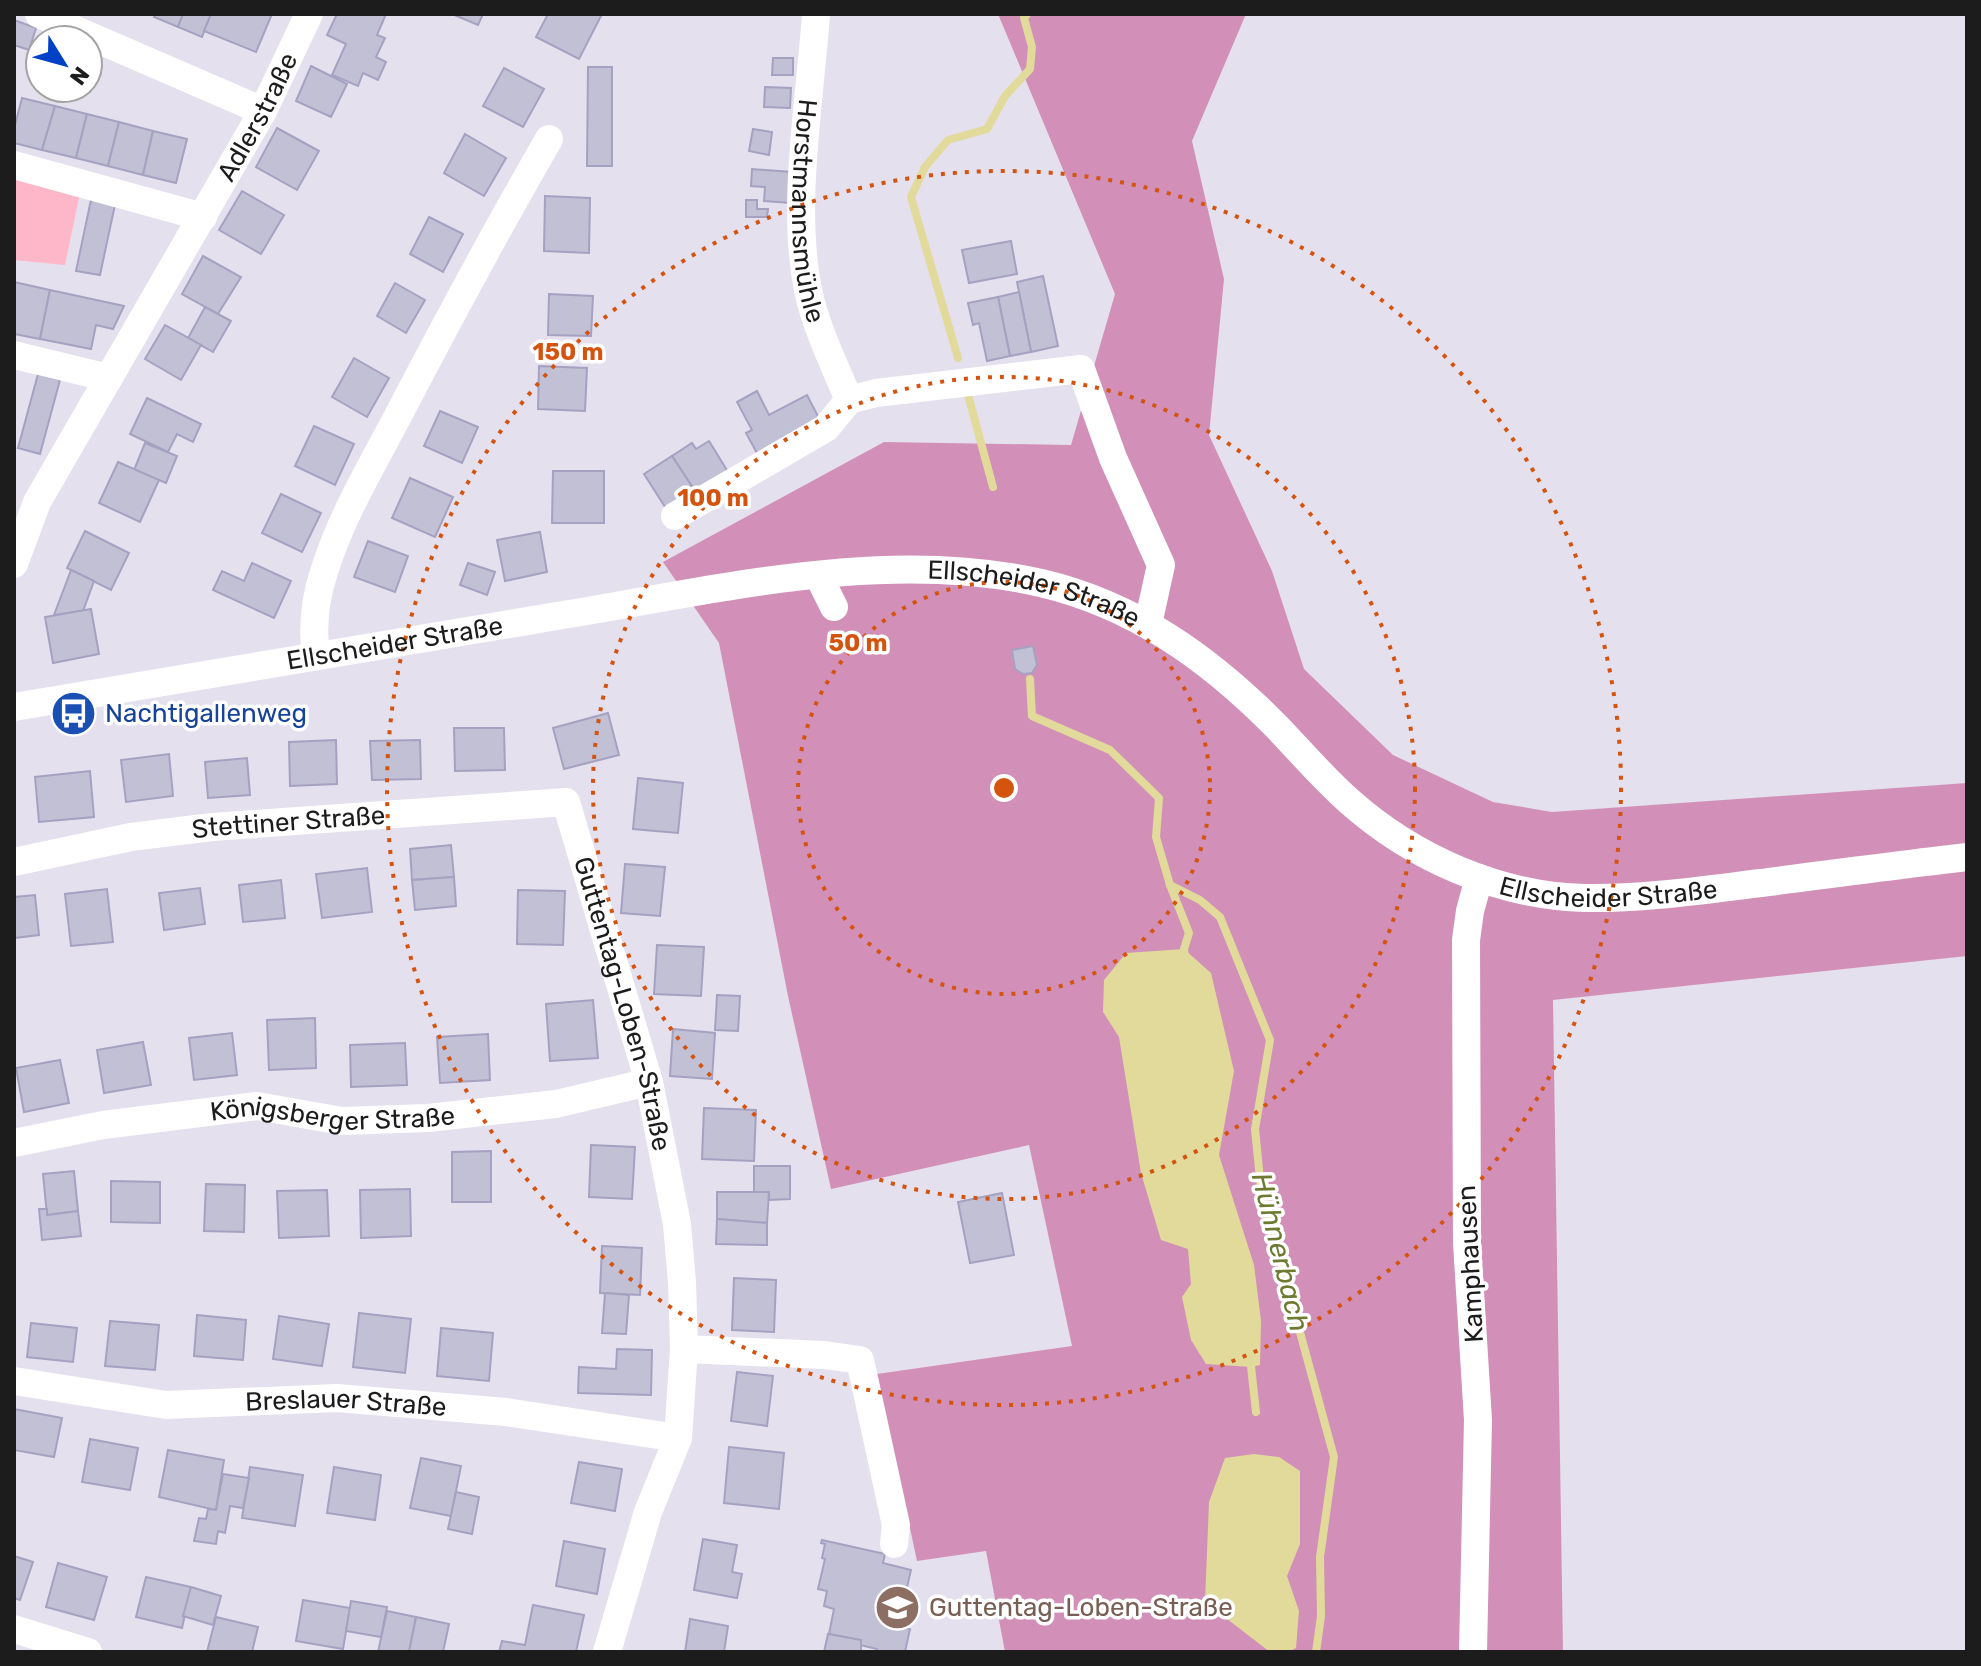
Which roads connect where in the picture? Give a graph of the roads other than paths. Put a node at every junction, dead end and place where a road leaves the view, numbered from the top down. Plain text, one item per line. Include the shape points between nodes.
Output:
1 (39, 14) edge
2 (309, 14) edge
3 (816, 14) edge
4 (263, 111) junction
5 (549, 139) dead end
6 (14, 165) edge
7 (203, 217) junction
8 (14, 355) edge
9 (109, 378) junction
10 (849, 400) junction
11 (675, 516) dead end
12 (16, 550) edge
13 (818, 575) junction
14 (834, 607) dead end
15 (1148, 624) junction
16 (316, 656) junction
17 (14, 707) edge
18 (566, 802) joint
19 (1967, 857) edge
20 (14, 862) edge
21 (1479, 878) junction
22 (649, 1082) junction
23 (14, 1143) edge
24 (684, 1349) junction
25 (14, 1381) edge
26 (678, 1438) junction
27 (894, 1544) dead end
28 (14, 1629) edge
29 (88, 1652) edge
30 (607, 1652) edge
31 (1473, 1652) edge

1 - 4 street
2 - 4 street, Adlerstraße
3 - 10 street, Horstmannsmühle via 802,239 813,311
4 - 7 street, Adlerstraße
5 - 16 street via 354,501 324,572 313,637
6 - 7 street
7 - 9 street, Adlerstraße
8 - 9 street
9 - 12 street, Adlerstraße via 37,502
10 - 11 street via 826,428
10 - 15 street via 1081,369 1113,458 1161,565
13 - 14 street
13 - 15 street, Ellscheider Straße via 903,569 988,574 1065,589
13 - 16 street, Ellscheider Straße
15 - 21 street, Ellscheider Straße via 1223,676 1377,823 1425,854
16 - 17 street, Ellscheider Straße
18 - 20 street, Stettiner Straße via 212,827 131,837
18 - 22 street, Guttentag-Loben-Straße
19 - 21 street, Ellscheider Straße via 1629,897 1558,896
21 - 31 street, Kamphausen via 1466,940 1467,1243 1478,1420
22 - 23 street, Königsberger Straße via 556,1104 428,1118 342,1121 257,1106 103,1125
22 - 24 street, Guttentag-Loben-Straße via 677,1224
24 - 26 street, Guttentag-Loben-Straße
24 - 27 street via 860,1360 896,1525
25 - 26 street, Breslauer Straße via 166,1405 337,1398 506,1412
26 - 30 street, Guttentag-Loben-Straße via 648,1512
28 - 29 street

